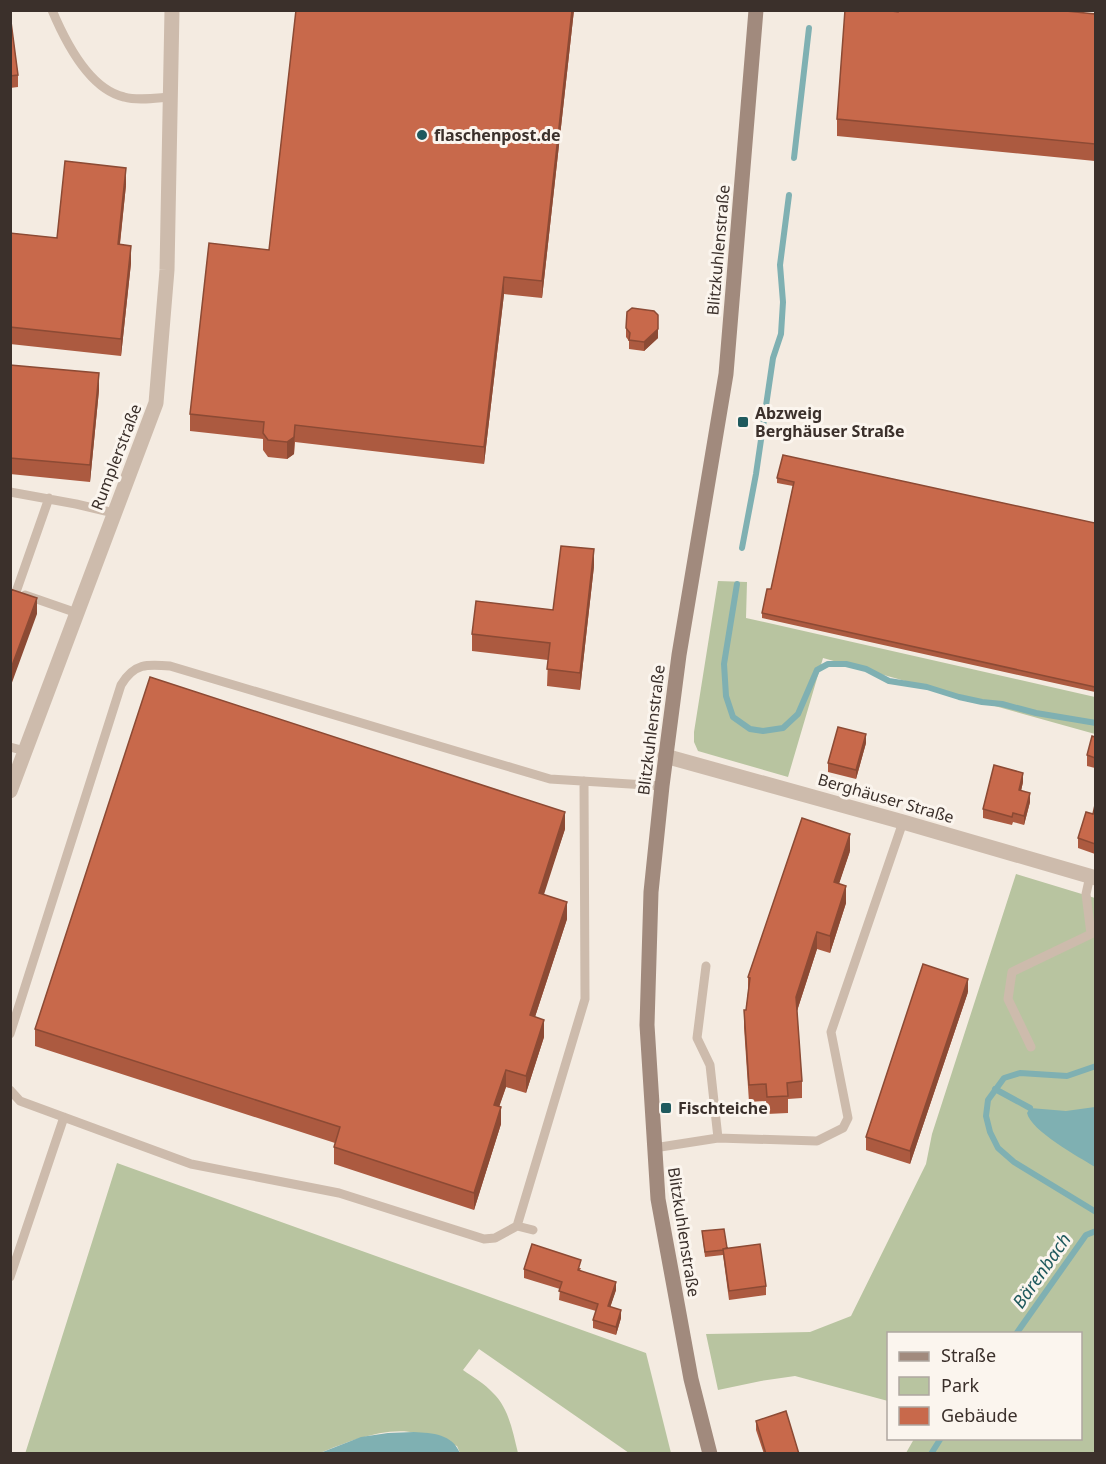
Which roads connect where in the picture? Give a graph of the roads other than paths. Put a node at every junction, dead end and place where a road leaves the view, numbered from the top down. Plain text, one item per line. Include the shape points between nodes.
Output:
1 (52, 10) edge
2 (172, 10) edge
3 (756, 10) edge
4 (171, 98) junction
5 (10, 492) edge
6 (49, 498) junction
7 (114, 513) junction
8 (13, 591) edge
9 (77, 614) junction
10 (18, 749) edge
11 (665, 756) junction
12 (584, 781) junction
13 (662, 786) junction
14 (10, 791) edge
15 (903, 822) junction
16 (1093, 877) edge
17 (1091, 934) junction
18 (1095, 943) edge
19 (706, 966) dead end
20 (10, 1034) edge
21 (1031, 1047) dead end
22 (10, 1090) edge
23 (64, 1118) junction
24 (717, 1138) junction
25 (654, 1148) junction
26 (517, 1226) junction
27 (533, 1230) dead end
28 (10, 1277) edge
29 (710, 1454) edge

1 - 4 lane via 64,39 106,90 125,98
2 - 4 street, Rumplerstraße
3 - 11 main road, Blitzkuhlenstraße via 726,374
4 - 7 street, Rumplerstraße via 167,270 156,403
5 - 6 lane
6 - 7 lane
6 - 8 lane
7 - 9 street, Rumplerstraße
8 - 9 lane
9 - 10 street, Rumplerstraße
10 - 14 street, Rumplerstraße
11 - 13 main road, Blitzkuhlenstraße
11 - 15 street, Berghäuser Straße
12 - 13 lane
12 - 20 lane via 550,779 170,666 148,664 137,668 120,685
12 - 26 lane via 585,999
13 - 25 main road, Blitzkuhlenstraße via 651,892 647,1025
15 - 16 street, Berghäuser Straße
15 - 24 lane via 831,1032 848,1118 843,1128 817,1141
16 - 17 lane via 1086,894
17 - 18 lane
17 - 21 lane via 1012,972 1008,999
19 - 24 lane via 697,1038 710,1065
22 - 23 lane via 20,1101
23 - 26 lane via 191,1164 339,1193 484,1239 495,1238
23 - 28 lane
24 - 25 lane
25 - 29 main road, Blitzkuhlenstraße via 657,1199 675,1299
26 - 27 lane

